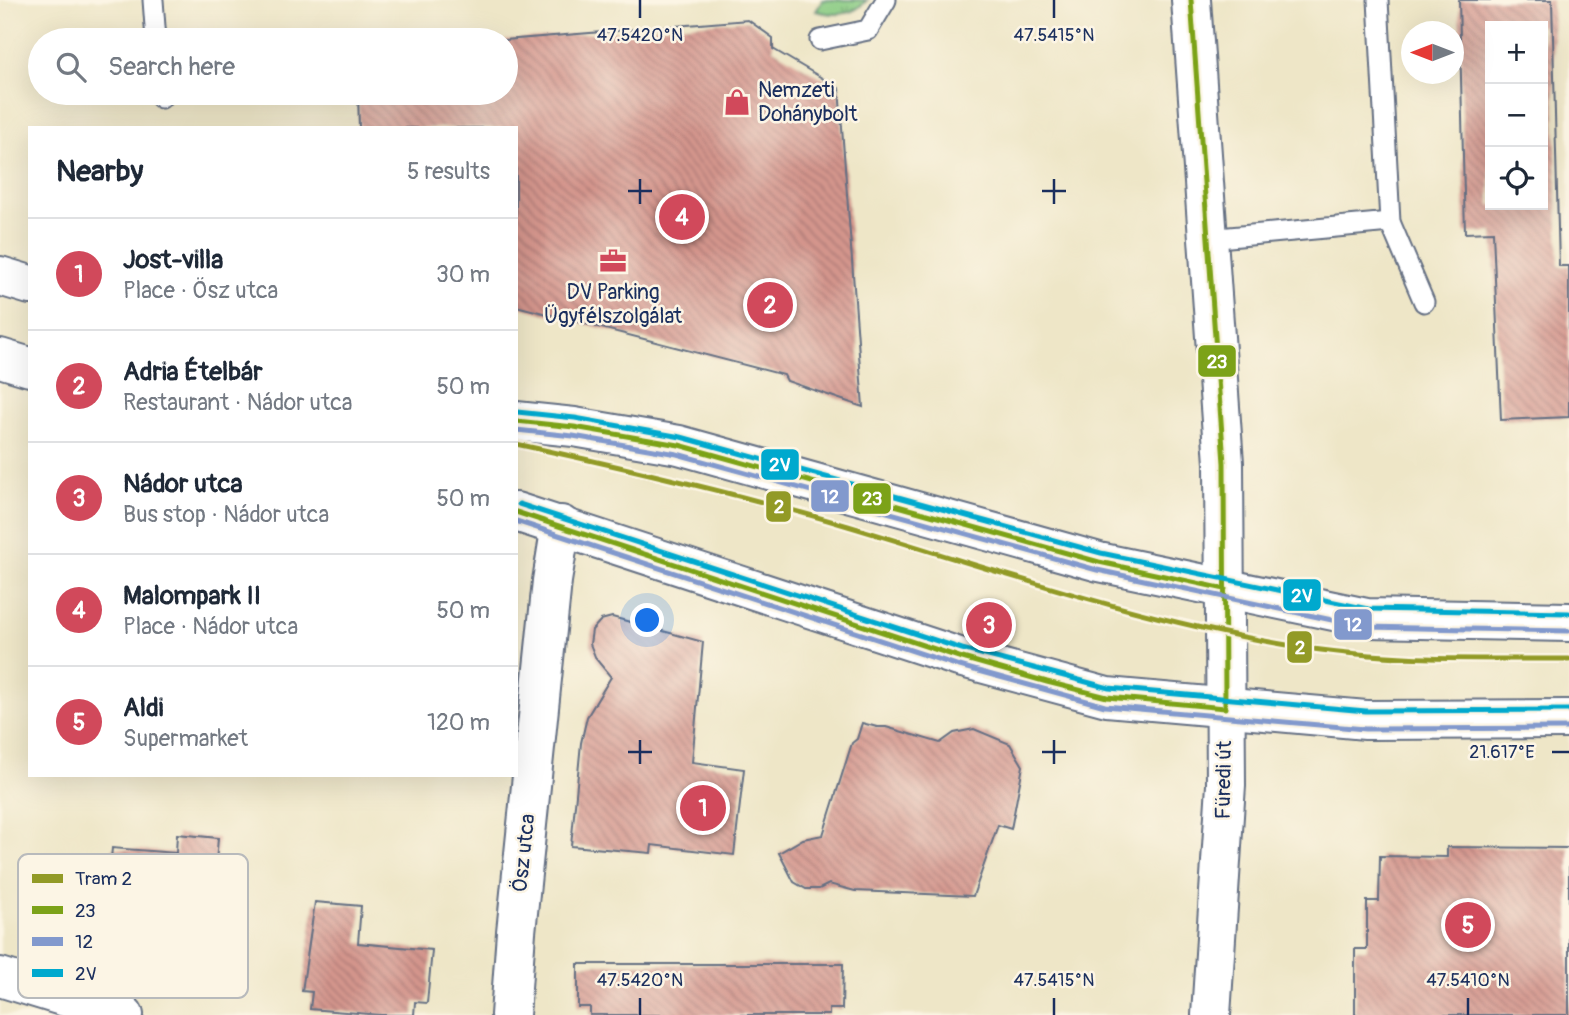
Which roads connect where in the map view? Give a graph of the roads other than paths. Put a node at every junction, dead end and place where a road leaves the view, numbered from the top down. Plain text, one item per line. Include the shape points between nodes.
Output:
1 (153, 0) edge
2 (886, 0) edge
3 (1191, 0) edge
4 (1378, 0) edge
5 (155, 28) edge
6 (820, 40) dead end
7 (1390, 222) junction
8 (1208, 239) junction
9 (0, 276) edge
10 (28, 284) edge
11 (1424, 302) dead end
12 (0, 358) edge
13 (28, 366) edge
14 (518, 421) edge
15 (518, 513) edge
16 (561, 525) junction
17 (1224, 589) junction
18 (1569, 622) edge
19 (1225, 708) junction
20 (1569, 719) edge
21 (0, 977) edge
22 (18, 983) edge
23 (69, 998) edge
24 (124, 1015) edge
25 (510, 1015) edge
26 (1210, 1015) edge

1 - 5 lane
2 - 6 lane via 868,30
3 - 8 street, Füredi út
4 - 7 lane
7 - 8 lane
7 - 11 lane
8 - 17 street, Füredi út via 1224,463
9 - 10 street
12 - 13 street
14 - 17 street via 679,445 1099,562
15 - 16 street
16 - 19 street via 1047,682 1107,697
16 - 25 street, Ösz utca
17 - 18 street via 1367,618
17 - 19 street, Füredi út
19 - 20 street via 1366,720
19 - 26 street, Füredi út via 1226,785
21 - 22 street
23 - 24 street

